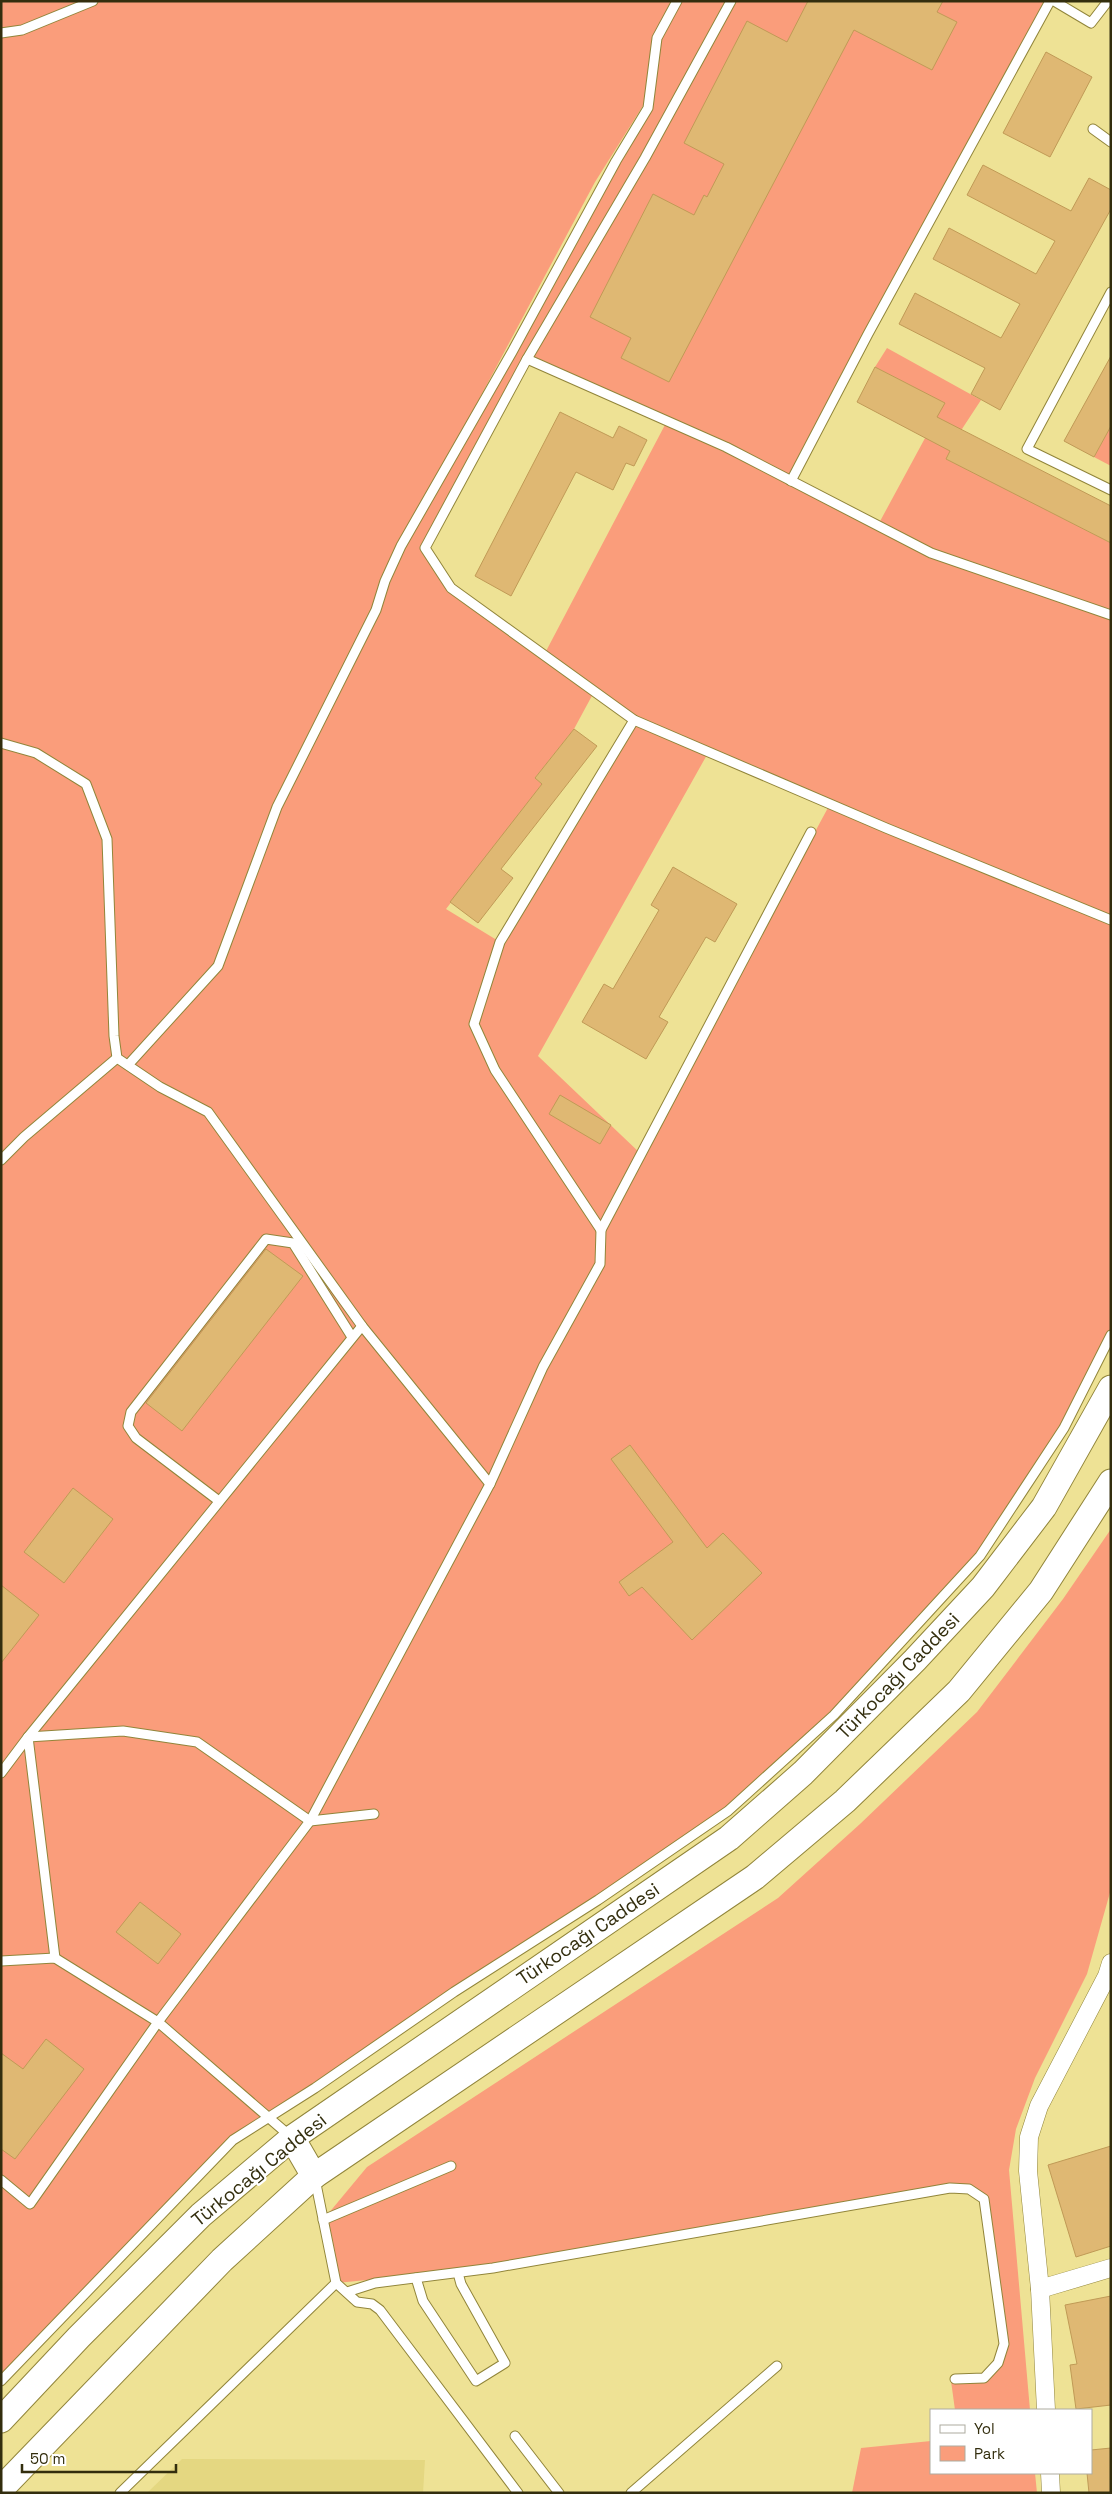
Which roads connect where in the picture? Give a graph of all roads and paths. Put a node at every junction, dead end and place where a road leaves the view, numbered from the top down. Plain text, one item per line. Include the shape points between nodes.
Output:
1 (93, 1) edge
2 (677, 1) edge
3 (731, 1) edge
4 (1050, 1) edge
5 (1054, 1) edge
6 (1108, 1) edge
7 (1, 33) edge
8 (1093, 129) dead end
9 (1111, 142) edge
10 (1111, 292) edge
11 (527, 359) junction
12 (791, 481) junction
13 (1111, 490) edge
14 (1111, 615) edge
15 (634, 720) junction
16 (1, 743) edge
17 (811, 832) dead end
18 (1111, 920) edge
19 (117, 1058) junction
20 (128, 1065) junction
21 (1, 1160) edge
22 (601, 1230) junction
23 (362, 1326) junction
24 (1111, 1335) edge
25 (352, 1337) junction
26 (1111, 1388) edge
27 (1111, 1482) edge
28 (490, 1484) junction
29 (219, 1501) junction
30 (28, 1737) junction
31 (1, 1773) edge
32 (374, 1814) dead end
33 (310, 1821) junction
34 (55, 1958) junction
35 (1, 1961) edge
36 (1110, 1971) edge
37 (158, 2022) junction
38 (269, 2118) junction
39 (292, 2138) junction
40 (451, 2166) dead end
41 (314, 2176) junction
42 (1, 2180) edge
43 (323, 2220) junction
44 (1111, 2268) edge
45 (458, 2273) junction
46 (416, 2278) junction
47 (336, 2283) junction
48 (1040, 2289) junction
49 (347, 2292) junction
50 (777, 2366) dead end
51 (955, 2379) dead end
52 (1, 2381) edge
53 (1046, 2409) edge
54 (1, 2420) edge
55 (515, 2436) dead end
56 (1050, 2474) edge
57 (1, 2489) edge
58 (120, 2493) edge
59 (518, 2493) edge
60 (558, 2493) edge
61 (631, 2493) edge
62 (1051, 2493) edge

1 - 7 lane via 22,30
2 - 20 lane via 657,38 648,108 384,581 376,610 277,807 218,966
3 - 11 lane via 645,158
4 - 12 lane
5 - 6 lane via 1091,24
8 - 9 lane
10 - 13 lane via 1027,449
11 - 12 lane via 726,447
11 - 15 lane via 425,548 451,588
12 - 14 lane via 931,553
15 - 18 lane
15 - 22 lane via 500,942 474,1024 495,1070
16 - 19 lane via 36,753 86,784 103,830
17 - 22 lane
19 - 20 lane
19 - 21 lane
20 - 23 lane via 160,1087 208,1112
22 - 28 lane via 600,1264 543,1367
23 - 25 lane
23 - 28 lane
24 - 38 lane via 1064,1428 980,1556 834,1716 728,1811
25 - 29 lane
25 - 29 lane via 293,1243 266,1239 130,1412 128,1426 136,1438
26 - 39 main road, Türkocağı Caddesi via 1044,1507 983,1586 803,1773 729,1838
27 - 41 main road, Türkocağı Caddesi via 1041,1591 960,1691 845,1801 755,1877
28 - 33 lane
29 - 30 lane
30 - 31 lane
30 - 33 lane via 123,1731 197,1742
30 - 34 lane
32 - 33 lane
33 - 37 lane
34 - 35 lane
34 - 37 lane
36 - 48 street via 1039,2106 1029,2137 1028,2171
37 - 38 lane
37 - 42 lane via 30,2204
38 - 39 lane
38 - 52 lane via 233,2140
39 - 41 main road
39 - 54 main road, Türkocağı Caddesi via 201,2215
40 - 43 lane
41 - 43 lane
41 - 57 main road, Türkocağı Caddesi via 222,2260
43 - 47 lane
44 - 48 street
45 - 46 lane
45 - 46 lane via 505,2363 476,2381 423,2301
45 - 51 lane via 950,2188 969,2189 984,2199 1004,2344 998,2363 984,2378
46 - 49 lane via 375,2283
47 - 49 lane
47 - 58 lane
48 - 53 street
49 - 59 lane via 357,2302 372,2304 380,2310
50 - 61 lane
55 - 60 lane
56 - 62 street

